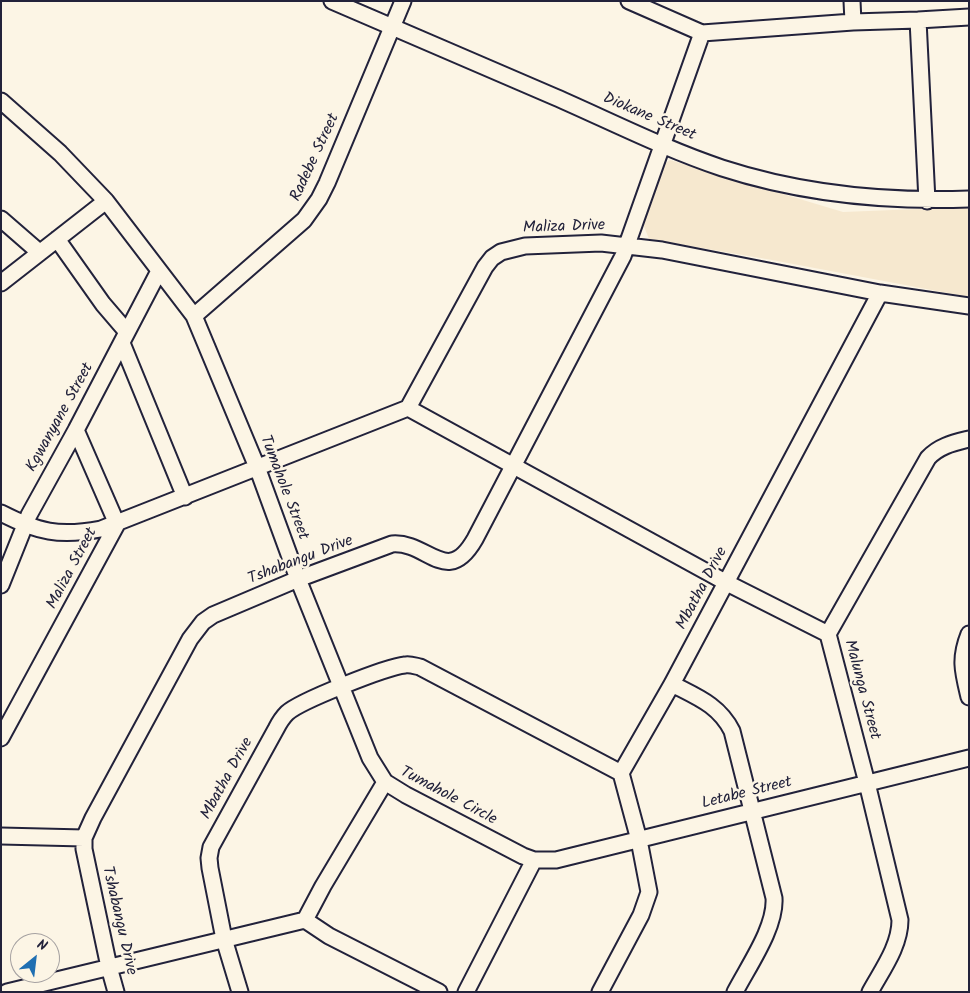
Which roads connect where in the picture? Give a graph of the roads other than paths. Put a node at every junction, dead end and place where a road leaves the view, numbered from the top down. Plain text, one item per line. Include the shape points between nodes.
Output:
1 (332, 1) edge
2 (403, 1) edge
3 (629, 1) edge
4 (852, 1) edge
5 (969, 17) edge
6 (918, 20) junction
7 (853, 22) junction
8 (392, 27) junction
9 (702, 33) junction
10 (1, 101) edge
11 (662, 144) junction
12 (969, 199) edge
13 (106, 201) junction
14 (927, 201) junction
15 (1, 218) edge
16 (57, 239) junction
17 (628, 245) junction
18 (39, 252) junction
19 (159, 271) junction
20 (1, 283) edge
21 (880, 293) junction
22 (969, 306) edge
23 (194, 316) junction
24 (124, 337) junction
25 (408, 408) junction
26 (76, 430) junction
27 (969, 439) edge
28 (514, 466) junction
29 (257, 467) junction
30 (185, 497) junction
31 (1, 513) edge
32 (118, 524) junction
33 (24, 525) junction
34 (298, 579) junction
35 (727, 583) junction
36 (1, 585) edge
37 (828, 634) junction
38 (969, 634) edge
39 (672, 684) junction
40 (341, 687) junction
41 (969, 697) edge
42 (1, 738) edge
43 (969, 758) edge
44 (621, 773) junction
45 (385, 782) junction
46 (868, 783) junction
47 (753, 811) junction
48 (1, 836) edge
49 (84, 838) junction
50 (638, 840) junction
51 (534, 860) junction
52 (305, 920) junction
53 (224, 939) junction
54 (109, 967) junction
55 (8, 992) edge
56 (116, 992) edge
57 (240, 992) edge
58 (439, 992) edge
59 (466, 992) edge
60 (600, 992) edge
61 (735, 992) edge
62 (870, 992) edge

1 - 8 street, Diokane Street
2 - 8 street, Radebe Street
3 - 9 street
4 - 7 street
5 - 6 street
6 - 7 street
6 - 14 street
7 - 9 street
8 - 11 street, Diokane Street
8 - 23 street, Radebe Street via 327,183 312,211
9 - 11 street, Tshabangu Drive
10 - 13 street, Tumahole Street via 60,153
11 - 14 street, Diokane Street via 721,167 802,188 834,194
11 - 17 street, Tshabangu Drive
12 - 14 street, Diokane Street
13 - 16 street
13 - 19 street, Tumahole Street
15 - 18 street
16 - 18 street
16 - 24 street
17 - 21 street, Maliza Drive
17 - 25 street, Maliza Drive via 526,246 501,252 492,258
17 - 28 street, Tshabangu Drive
18 - 20 street
19 - 23 street, Tumahole Street
19 - 24 street, Kgwanyane Street
21 - 22 street
21 - 35 street, Mbatha Drive
23 - 29 street, Tumahole Street
24 - 26 street, Kgwanyane Street
24 - 30 street
25 - 28 street
25 - 29 street
26 - 32 street
26 - 33 street, Kgwanyane Street
27 - 37 street, Malunga Street via 946,445 928,458
28 - 34 street, Tshabangu Drive via 472,545 454,561 443,561 411,547 392,544
28 - 35 street
29 - 30 street, Maliza Street
29 - 34 street, Tumahole Street
30 - 32 street, Maliza Street
31 - 33 street
32 - 33 street via 72,534
32 - 42 street, Maliza Street
33 - 36 street, Kgwanyane Street
34 - 40 street, Tumahole Street
34 - 49 street, Tshabangu Drive via 213,615 195,630
35 - 37 street
35 - 39 street, Mbatha Drive
37 - 46 street, Malunga Street
38 - 41 street via 962,660
39 - 44 street, Mbatha Drive
39 - 47 street via 705,701 725,718 737,746
40 - 44 street, Mbatha Drive via 407,665 420,667
40 - 45 street, Tumahole Street via 370,758
40 - 53 street, Mbatha Drive via 296,707 282,719 216,835 209,858
43 - 46 street, Letabe Street
44 - 50 street
45 - 51 street, Tumahole Circle via 511,851
45 - 52 street, Tumahole Circle
46 - 47 street, Letabe Street
46 - 62 street, Malunga Street via 900,920 896,943
47 - 50 street, Letabe Street
47 - 61 street via 774,908 769,928
48 - 49 street
49 - 54 street, Tshabangu Drive
50 - 51 street, Letabe Street via 556,860
50 - 60 street via 649,892
51 - 59 street
52 - 53 street
52 - 58 street via 329,936
53 - 54 street
53 - 57 street, Mbatha Drive
54 - 55 street
54 - 56 street, Tshabangu Drive

